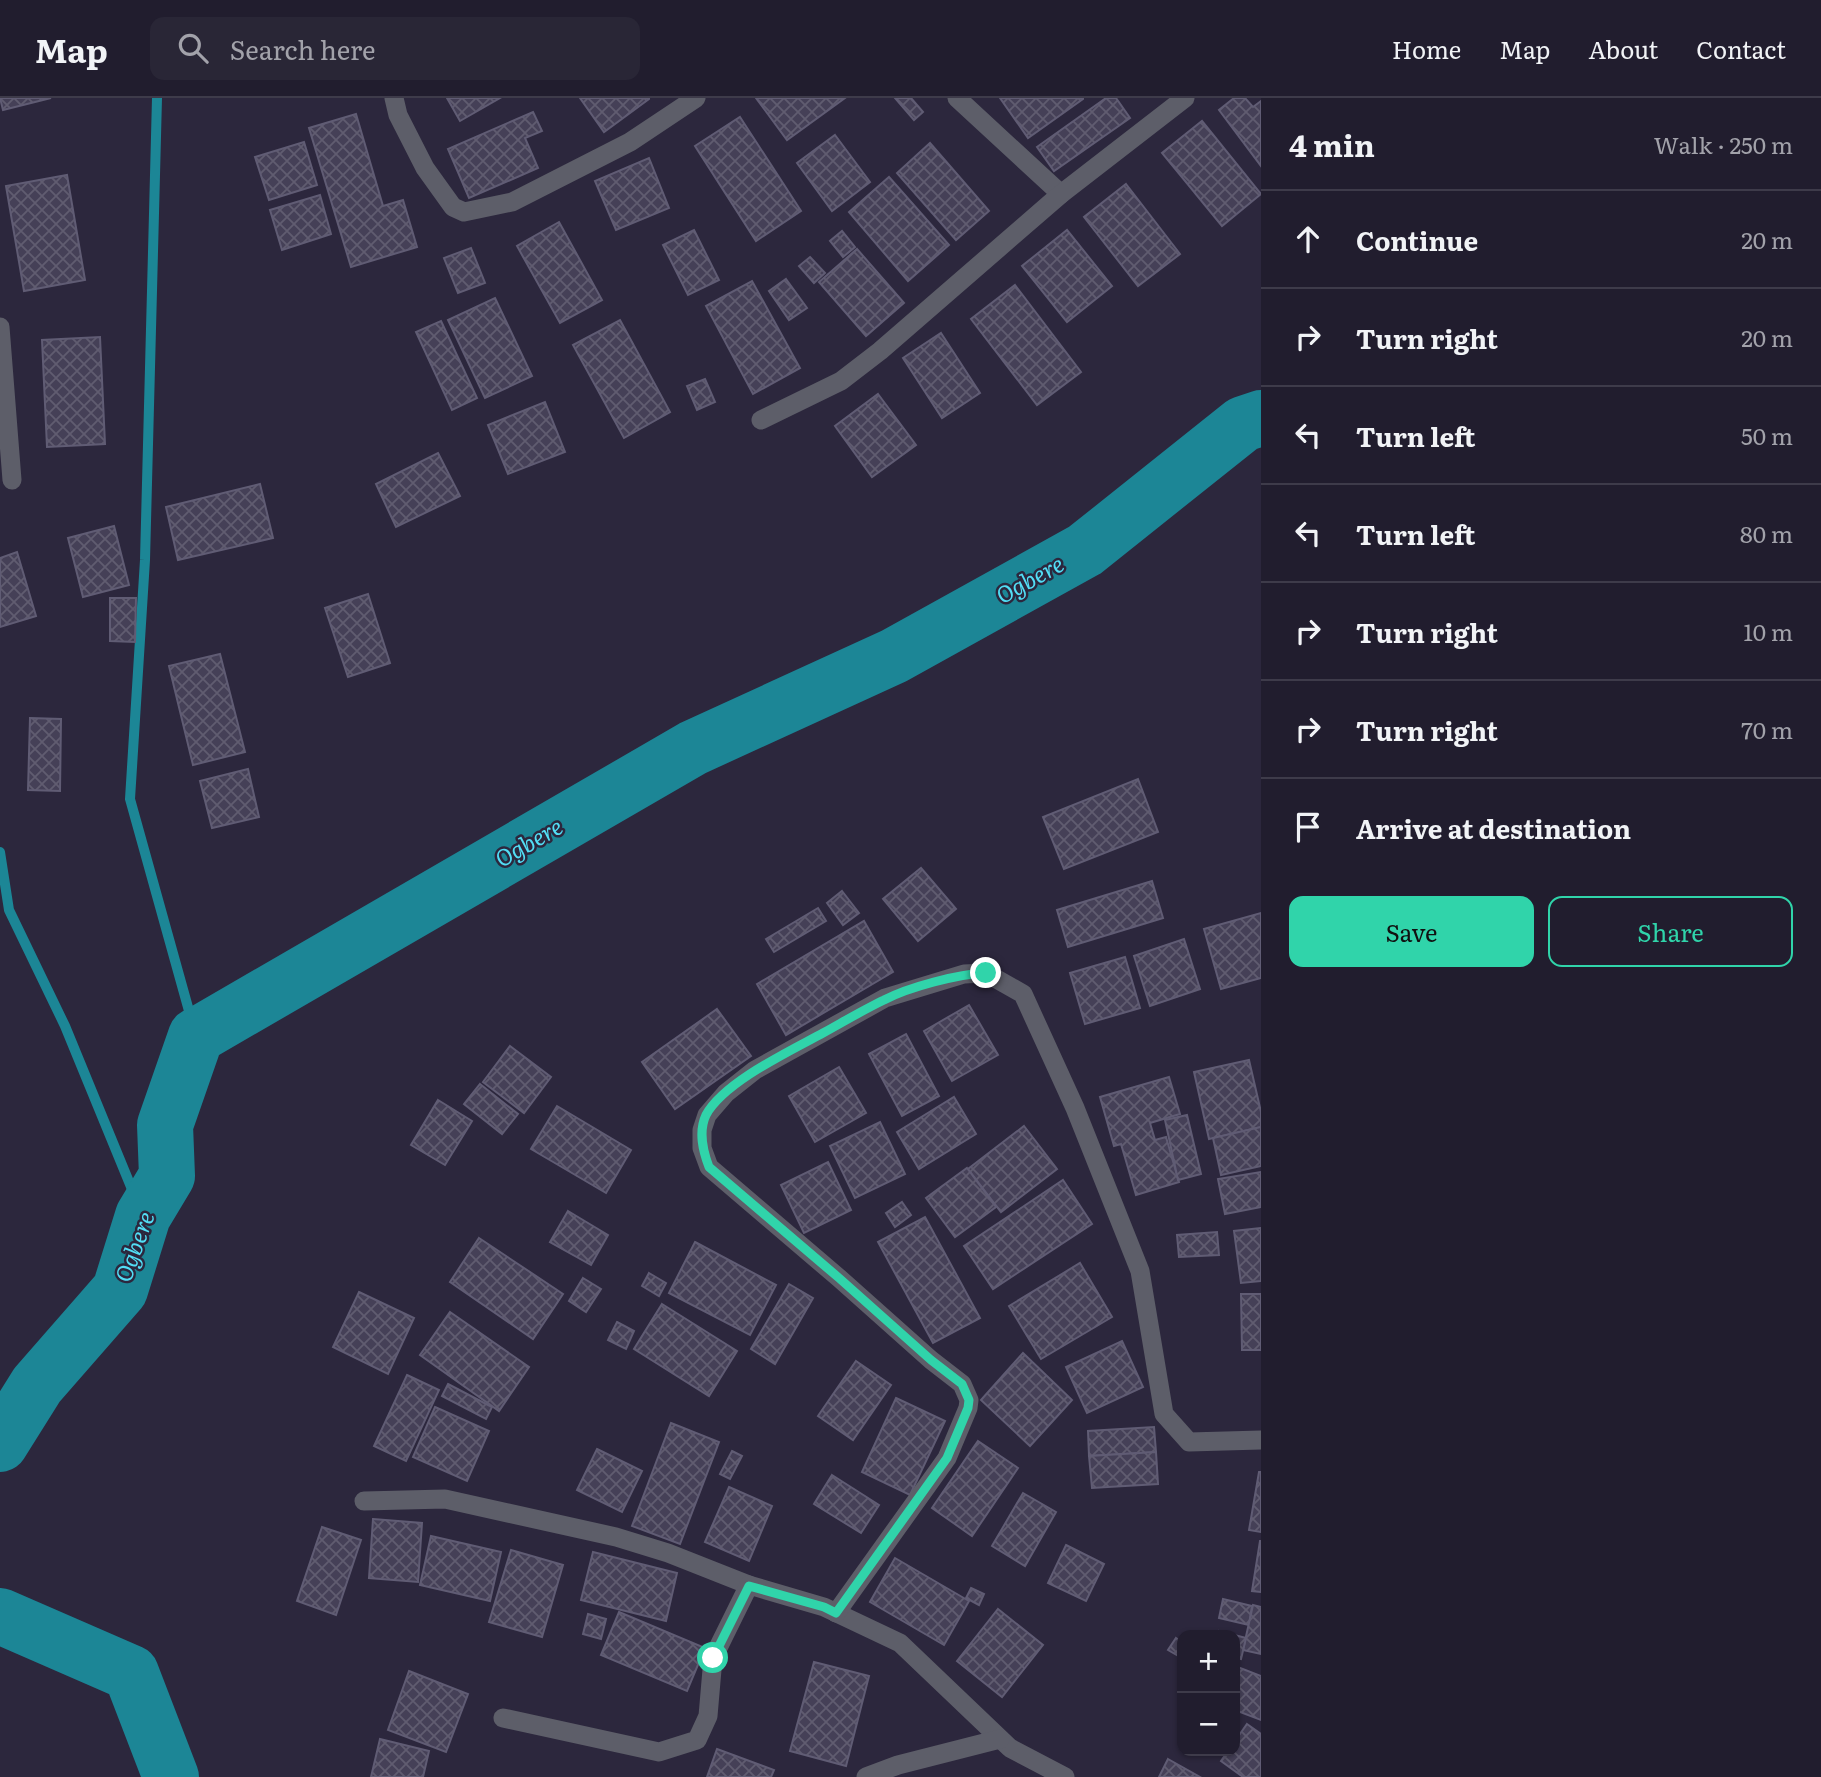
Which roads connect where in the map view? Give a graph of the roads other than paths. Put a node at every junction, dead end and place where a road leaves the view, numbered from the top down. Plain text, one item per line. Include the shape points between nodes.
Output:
1 (394, 98) edge
2 (696, 98) edge
3 (957, 98) edge
4 (1185, 98) edge
5 (1061, 194) junction
6 (0, 327) edge
7 (761, 420) dead end
8 (12, 480) dead end
9 (1261, 1440) edge
10 (364, 1501) dead end
11 (749, 1586) junction
12 (836, 1613) junction
13 (503, 1718) dead end
14 (1000, 1739) junction
15 (866, 1777) edge
16 (1065, 1777) edge

1 - 2 street via 425,167 453,207 464,212 512,202 630,142
3 - 5 street
4 - 5 street
5 - 7 street via 841,381
6 - 8 street
9 - 12 street via 1189,1442 1164,1414 1140,1271 1075,1108 1023,994 986,973 964,974 886,999 755,1070 726,1093 707,1115 702,1130 709,1167 962,1384 969,1400 947,1458
10 - 11 street via 446,1499 616,1537
11 - 12 street
11 - 13 street via 713,1658 708,1716 697,1740 659,1752
12 - 14 street via 901,1643
14 - 15 street
14 - 16 street

